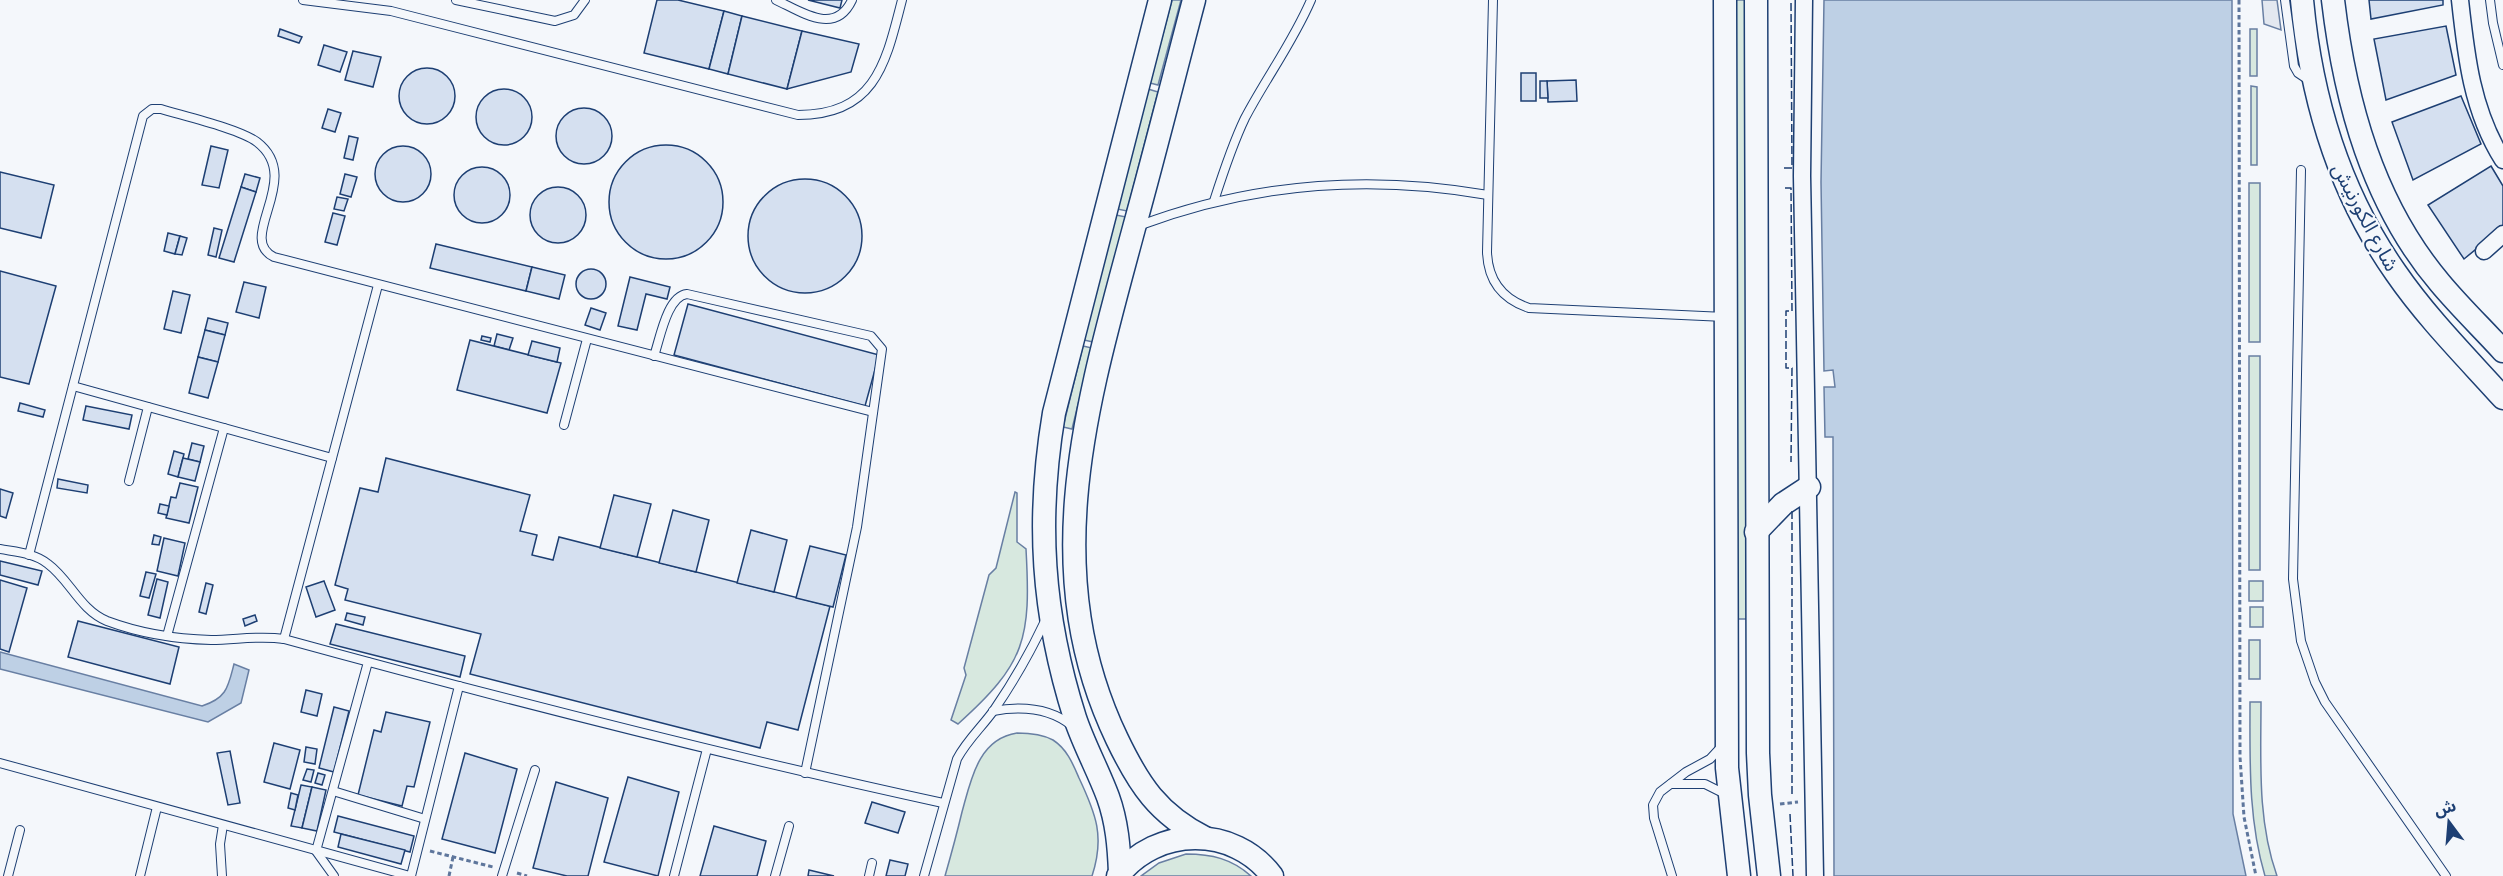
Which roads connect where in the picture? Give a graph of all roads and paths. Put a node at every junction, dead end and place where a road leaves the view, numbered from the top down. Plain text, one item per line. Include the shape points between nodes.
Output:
1 (303, 0) edge
2 (456, 0) edge
3 (585, 0) edge
4 (776, 0) edge
5 (852, 0) edge
6 (902, 0) edge
7 (1160, 0) edge
8 (1194, 0) edge
9 (1311, 0) edge
10 (1493, 0) edge
11 (1725, 0) edge
12 (1756, 0) edge
13 (1804, 0) edge
14 (2239, 0) edge
15 (2284, 0) edge
16 (2302, 0) edge
17 (2333, 0) edge
18 (2460, 0) edge
19 (2490, 0) edge
20 (2503, 65) edge
21 (2313, 82) junction
22 (2503, 160) edge
23 (2301, 170) dead end
24 (1488, 195) junction
25 (1214, 201) junction
26 (1135, 227) junction
27 (2503, 234) edge
28 (2484, 251) dead end
29 (378, 285) junction
30 (1726, 317) junction
31 (587, 339) junction
32 (2503, 351) edge
33 (654, 356) junction
34 (73, 386) junction
35 (2503, 398) edge
36 (148, 407) junction
37 (873, 412) junction
38 (564, 425) dead end
39 (224, 428) junction
40 (1048, 448) junction
41 (332, 458) junction
42 (129, 480) dead end
43 (1809, 487) junction
44 (1756, 532) junction
45 (0, 549) edge
46 (29, 555) junction
47 (1049, 613) junction
48 (1081, 627) junction
49 (167, 636) junction
50 (284, 639) junction
51 (1726, 641) junction
52 (368, 662) junction
53 (459, 686) junction
54 (993, 711) junction
55 (1080, 733) junction
56 (1727, 740) junction
57 (707, 749) junction
58 (1758, 753) junction
59 (0, 763) edge
60 (535, 770) dead end
61 (805, 773) junction
62 (1670, 784) junction
63 (333, 791) junction
64 (1730, 797) junction
65 (1799, 802) dead end
66 (944, 803) junction
67 (1780, 804) dead end
68 (157, 807) junction
69 (425, 819) junction
70 (223, 825) junction
71 (789, 826) dead end
72 (20, 830) dead end
73 (1205, 838) junction
74 (418, 848) junction
75 (316, 851) junction
76 (453, 857) junction
77 (872, 862) dead end
78 (503, 873) edge
79 (1119, 875) edge
80 (9, 876) edge
81 (140, 876) edge
82 (222, 876) edge
83 (334, 876) edge
84 (410, 876) edge
85 (449, 876) edge
86 (527, 876) edge
87 (674, 876) edge
88 (775, 876) edge
89 (869, 876) edge
90 (924, 876) edge
91 (1272, 876) edge
92 (1672, 876) edge
93 (1739, 876) edge
94 (1769, 876) edge
95 (1815, 876) edge
96 (2256, 876) edge
97 (2446, 876) edge

1 - 6 lane via 391,11 805,116 837,109 870,86 887,58
2 - 3 lane via 555,21 574,15
4 - 5 lane via 823,20 845,12
7 - 40 main road
8 - 26 main road
9 - 25 lane via 1290,44 1246,117
10 - 24 lane
11 - 30 main road
12 - 44 main road
13 - 43 street via 1802,176
14 - 96 path via 2240,757 2244,817
15 - 21 lane via 2294,66
16 - 21 main road, شارع الكورنيش
17 - 32 main road, شارع الكورنيش via 2353,113 2390,208 2440,283
18 - 22 street via 2473,90 2483,121
19 - 20 lane
21 - 35 main road, شارع الكورنيش via 2336,162 2377,245 2424,310
23 - 97 lane via 2293,579 2299,631 2307,662 2325,702
24 - 25 lane via 1415,184 1340,183
24 - 30 lane via 1490,274 1501,292 1518,304 1529,308
25 - 26 lane
26 - 48 main road via 1078,467 1074,563
27 - 28 street
29 - 31 lane
29 - 34 lane via 268,254 260,238 275,179 265,150 248,136 152,109 143,116
29 - 41 lane
30 - 51 main road
31 - 33 lane
31 - 38 lane
33 - 37 lane
33 - 37 lane via 674,300 687,294 872,336 883,354
34 - 36 lane
34 - 46 lane
36 - 39 lane
36 - 42 lane
37 - 61 lane via 857,526
39 - 41 lane
39 - 49 lane
40 - 47 main road via 1043,536
40 - 48 main road via 1056,442 1067,447 1061,478 1060,540 1065,577
41 - 50 lane
43 - 44 main road via 1782,504
43 - 95 street
44 - 58 main road
45 - 46 lane
46 - 49 lane via 49,564 98,617
47 - 54 lane
47 - 55 main road via 1062,676
48 - 73 main road via 1102,704 1140,783 1162,810
49 - 50 lane
50 - 52 lane
51 - 56 main road
51 - 58 main road via 1736,643 1744,654 1745,709
52 - 53 lane
52 - 63 lane
53 - 57 lane
53 - 69 lane
54 - 55 lane via 1030,708 1057,716
54 - 66 lane via 957,759
55 - 79 main road via 1113,812 1119,842
56 - 62 lane via 1710,759
56 - 64 main road
57 - 61 lane
57 - 87 lane
58 - 94 main road
59 - 68 lane
60 - 78 lane
61 - 66 lane
62 - 64 lane via 1705,784
62 - 92 lane via 1656,798 1653,811
63 - 69 lane
63 - 75 lane
64 - 93 main road
65 - 67 path
66 - 90 lane
68 - 70 lane
68 - 81 lane
69 - 74 lane
70 - 75 lane
70 - 82 lane
71 - 88 lane
72 - 80 lane
73 - 79 main road via 1158,845
73 - 91 main road via 1247,853
74 - 76 path
74 - 84 lane
75 - 83 lane
75 - 84 lane
76 - 78 path
76 - 85 path
77 - 89 lane
78 - 86 path

